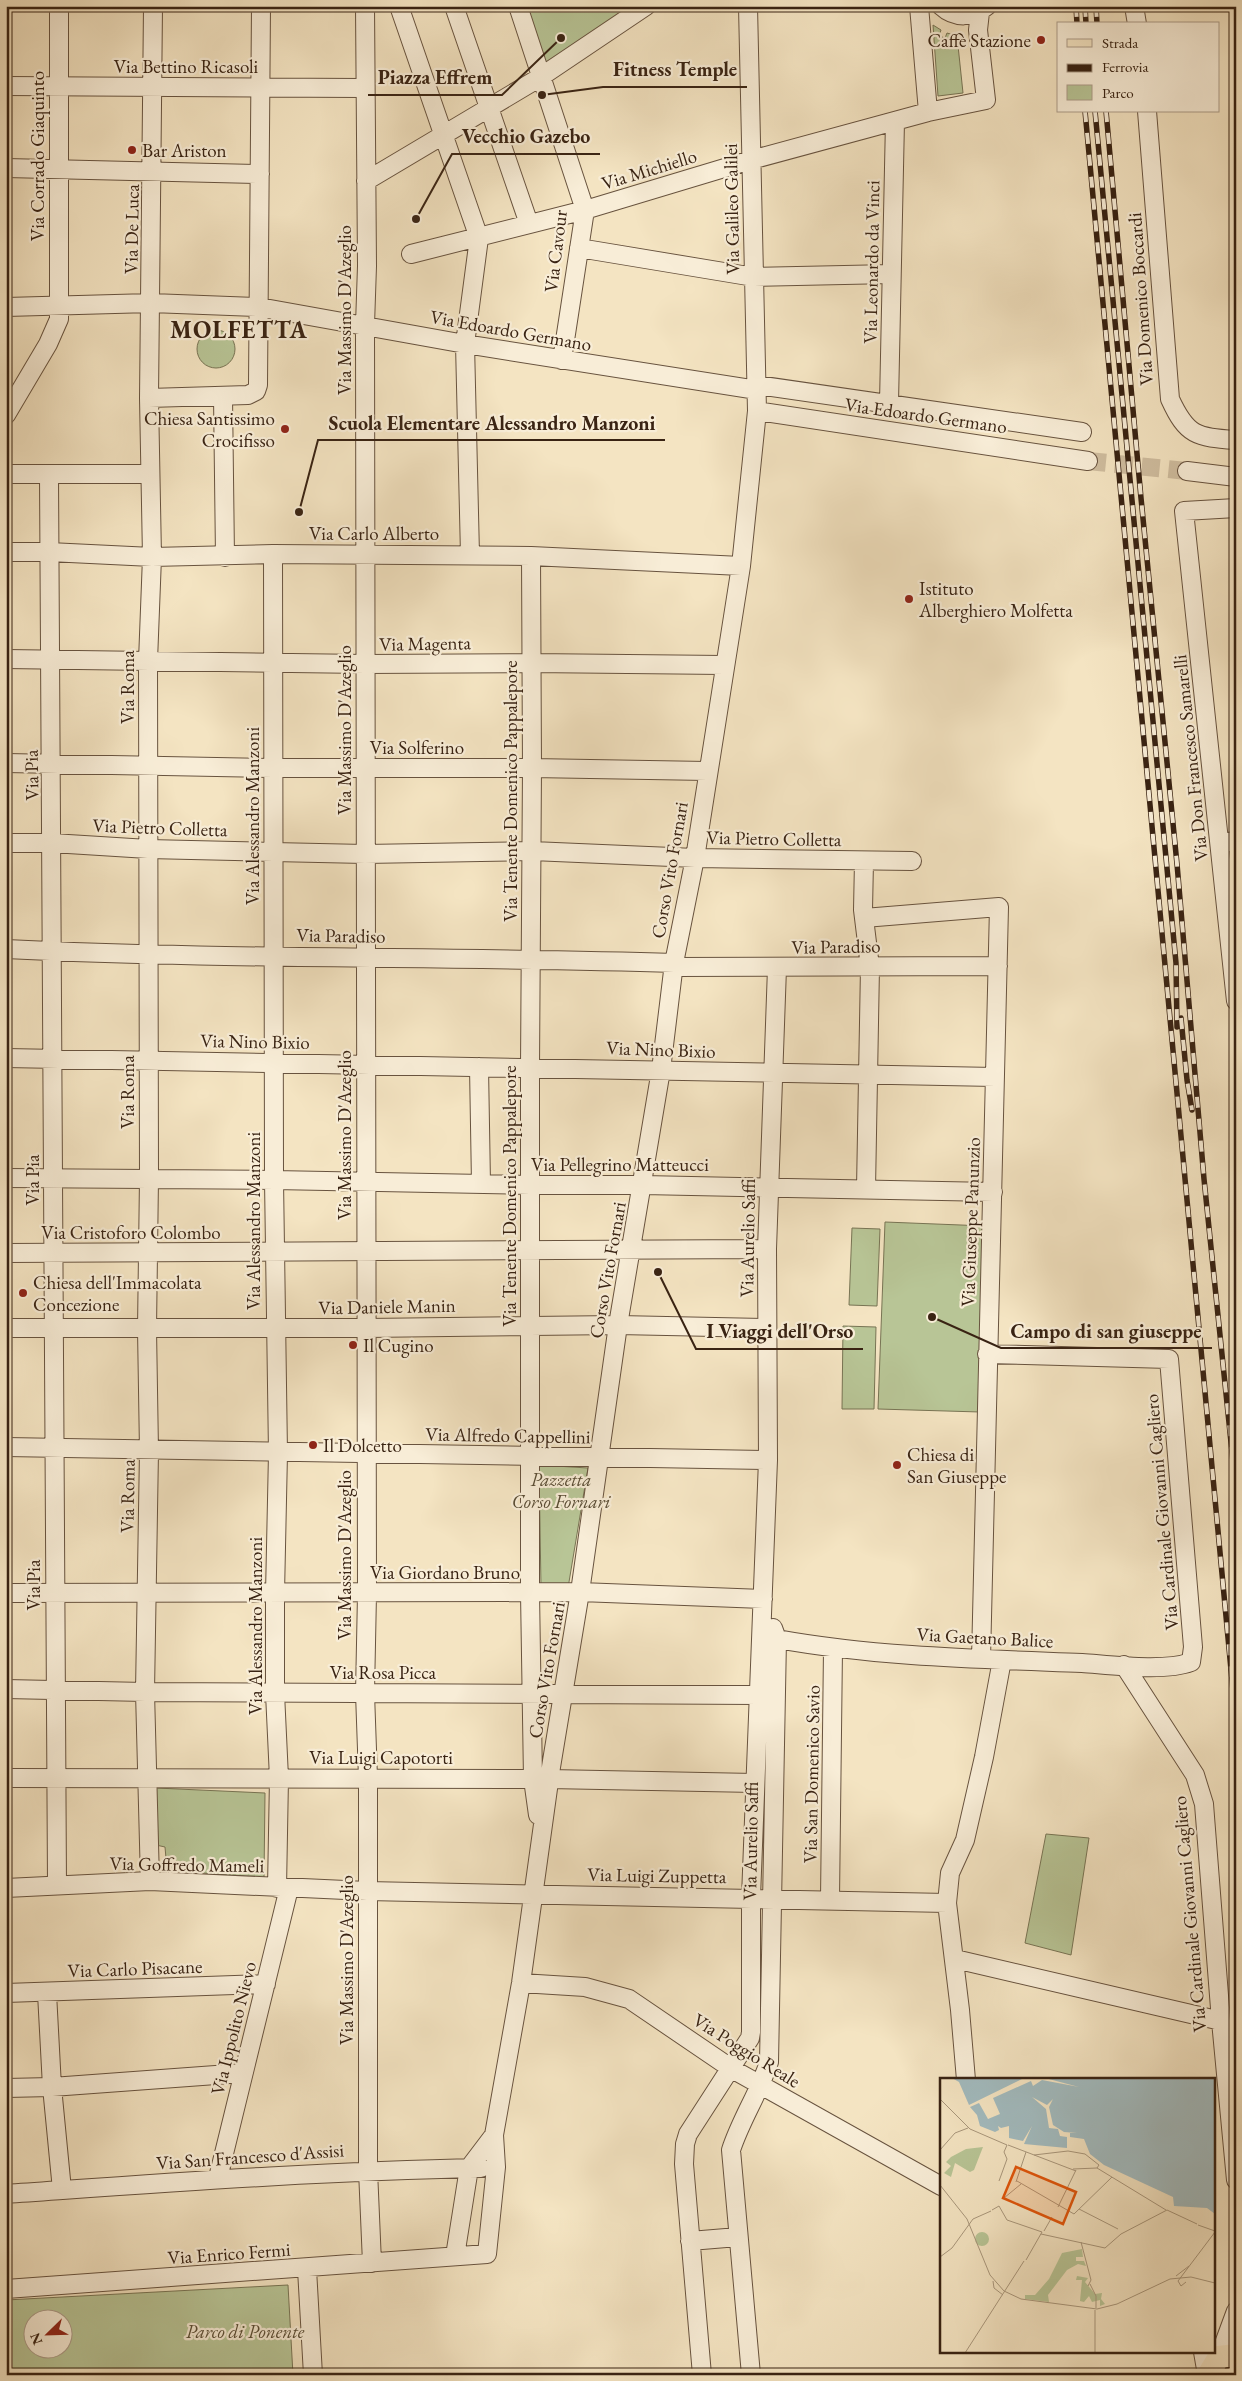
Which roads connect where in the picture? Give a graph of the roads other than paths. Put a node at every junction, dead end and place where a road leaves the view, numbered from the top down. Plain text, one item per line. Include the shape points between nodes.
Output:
1 (59, 6) edge
2 (153, 6) edge
3 (261, 6) edge
4 (364, 6) edge
5 (399, 6) edge
6 (454, 6) edge
7 (518, 6) edge
8 (646, 6) edge
9 (748, 6) edge
10 (919, 6) edge
11 (941, 6) edge
12 (1134, 6) edge
13 (984, 9) edge
14 (1137, 22) edge
15 (540, 78) junction
16 (6, 86) edge
17 (59, 86) junction
18 (153, 88) junction
19 (260, 88) junction
20 (365, 88) junction
21 (490, 107) junction
22 (928, 112) junction
23 (1147, 112) edge
24 (895, 121) junction
25 (444, 134) junction
26 (751, 160) junction
27 (6, 168) edge
28 (58, 170) junction
29 (153, 172) junction
30 (260, 174) junction
31 (366, 181) junction
32 (585, 210) junction
33 (529, 224) junction
34 (479, 238) junction
35 (579, 248) junction
36 (411, 254) dead end
37 (891, 274) junction
38 (754, 277) junction
39 (151, 303) junction
40 (58, 306) junction
41 (6, 307) edge
42 (259, 307) junction
43 (365, 325) junction
44 (465, 344) junction
45 (562, 360) junction
46 (757, 388) junction
47 (223, 396) junction
48 (149, 398) junction
49 (889, 403) junction
50 (757, 411) junction
51 (6, 415) edge
52 (1082, 432) dead end
53 (1236, 440) edge
54 (1088, 460) tunnel mouth
55 (1187, 471) tunnel mouth
56 (6, 474) edge
57 (149, 474) junction
58 (49, 475) junction
59 (1236, 476) edge
60 (1236, 508) edge
61 (6, 552) edge
62 (49, 552) junction
63 (273, 554) junction
64 (365, 554) junction
65 (470, 555) junction
66 (530, 556) junction
67 (152, 557) junction
68 (225, 557) junction
69 (741, 566) junction
70 (6, 659) edge
71 (50, 660) junction
72 (148, 661) junction
73 (273, 663) junction
74 (531, 663) junction
75 (365, 664) junction
76 (724, 665) junction
77 (6, 763) edge
78 (52, 763) junction
79 (149, 766) junction
80 (273, 768) junction
81 (532, 768) junction
82 (365, 769) junction
83 (707, 770) junction
84 (1228, 842) edge
85 (6, 843) edge
86 (52, 843) junction
87 (148, 850) junction
88 (532, 851) junction
89 (273, 852) junction
90 (365, 854) junction
91 (695, 858) junction
92 (864, 861) junction
93 (912, 861) dead end
94 (1231, 900) edge
95 (864, 918) junction
96 (6, 949) edge
97 (52, 952) junction
98 (148, 953) junction
99 (274, 956) junction
100 (365, 957) junction
101 (532, 958) junction
102 (674, 965) junction
103 (998, 966) junction
104 (870, 967) junction
105 (777, 968) junction
106 (1236, 1001) edge
107 (6, 1058) edge
108 (52, 1058) junction
109 (149, 1062) junction
110 (274, 1062) junction
111 (366, 1064) junction
112 (479, 1067) junction
113 (530, 1067) junction
114 (661, 1070) junction
115 (774, 1074) junction
116 (868, 1075) junction
117 (996, 1077) junction
118 (6, 1178) edge
119 (149, 1178) junction
120 (53, 1179) junction
121 (274, 1180) junction
122 (365, 1182) junction
123 (481, 1184) junction
124 (643, 1184) junction
125 (530, 1185) junction
126 (769, 1187) junction
127 (866, 1189) junction
128 (993, 1192) junction
129 (767, 1248) junction
130 (531, 1249) junction
131 (630, 1250) junction
132 (366, 1251) junction
133 (275, 1252) junction
134 (6, 1253) edge
135 (148, 1253) junction
136 (54, 1254) junction
137 (618, 1324) junction
138 (530, 1326) junction
139 (6, 1328) edge
140 (52, 1328) junction
141 (275, 1328) junction
142 (366, 1328) junction
143 (767, 1328) junction
144 (147, 1329) junction
145 (987, 1354) junction
146 (6, 1447) edge
147 (54, 1449) junction
148 (149, 1450) junction
149 (278, 1453) junction
150 (366, 1454) junction
151 (530, 1456) junction
152 (600, 1458) junction
153 (768, 1460) junction
154 (54, 1592) junction
155 (580, 1592) junction
156 (6, 1593) edge
157 (530, 1593) junction
158 (275, 1594) junction
159 (367, 1594) junction
160 (146, 1595) junction
161 (763, 1599) junction
162 (776, 1639) junction
163 (833, 1650) junction
164 (981, 1659) junction
165 (1002, 1660) junction
166 (1191, 1662) joint
167 (1124, 1665) junction
168 (6, 1689) edge
169 (56, 1689) junction
170 (145, 1692) junction
171 (275, 1692) junction
172 (365, 1693) junction
173 (531, 1694) junction
174 (564, 1694) junction
175 (760, 1695) junction
176 (6, 1778) edge
177 (57, 1778) junction
178 (278, 1778) junction
179 (368, 1778) junction
180 (146, 1779) junction
181 (541, 1779) junction
182 (755, 1783) junction
183 (150, 1881) junction
184 (57, 1885) junction
185 (6, 1888) edge
186 (283, 1888) junction
187 (367, 1891) junction
188 (532, 1895) junction
189 (751, 1897) junction
190 (770, 1898) junction
191 (830, 1899) junction
192 (947, 1902) junction
193 (955, 1959) junction
194 (521, 1983) junction
195 (266, 1984) junction
196 (6, 1992) edge
197 (47, 1992) junction
198 (1220, 2021) junction
199 (732, 2069) junction
200 (243, 2073) junction
201 (966, 2078) edge
202 (761, 2086) junction
203 (52, 2087) junction
204 (6, 2088) edge
205 (494, 2135) junction
206 (496, 2167) junction
207 (469, 2168) junction
208 (368, 2170) junction
209 (218, 2178) junction
210 (1236, 2180) edge
211 (940, 2185) edge
212 (62, 2190) junction
213 (6, 2194) edge
214 (738, 2237) junction
215 (690, 2241) junction
216 (487, 2254) joint
217 (455, 2256) junction
218 (372, 2263) junction
219 (307, 2269) junction
220 (6, 2289) edge
221 (1236, 2311) edge
222 (1214, 2359) edge
223 (313, 2375) edge
224 (702, 2375) edge
225 (751, 2375) edge

1 - 17 street, Via Corrado Giaquinto
2 - 18 street, Via De Luca
3 - 19 street
4 - 20 street, Via Massimo D'Azeglio
5 - 25 street
6 - 21 street
7 - 15 street, Via Cavour
8 - 15 street
9 - 26 street, Via Galileo Galilei
10 - 22 street
11 - 13 street via 962,16
12 - 14 street
13 - 22 street, Via Michiello via 978,30 986,100
15 - 21 street
15 - 32 street, Via Cavour
16 - 17 street, Via Bettino Ricasoli
17 - 18 street, Via Bettino Ricasoli
17 - 28 street, Via Corrado Giaquinto
18 - 19 street, Via Bettino Ricasoli
18 - 29 street, Via De Luca
19 - 20 street, Via Bettino Ricasoli
19 - 30 street
20 - 31 street, Via Massimo D'Azeglio
21 - 25 street
21 - 33 street
22 - 24 street, Via Michiello
23 - 53 street, Via Domenico Boccardi via 1170,398 1177,415 1189,430 1206,438
24 - 26 street, Via Michiello
24 - 37 street, Via Leonardo da Vinci
25 - 31 street
25 - 34 street
26 - 32 street, Via Michiello
26 - 38 street, Via Galileo Galilei
27 - 28 street
28 - 29 street
28 - 40 street, Via Corrado Giaquinto
29 - 30 street
29 - 39 street, Via De Luca
30 - 42 street
31 - 43 street, Via Massimo D'Azeglio via 375,264
32 - 33 street, Via Michiello
32 - 35 street, Via Cavour
33 - 34 street, Via Michiello
34 - 36 street, Via Michiello
34 - 44 street
35 - 38 street
35 - 45 street, Via Cavour
37 - 38 street
37 - 49 street, Via Leonardo da Vinci
38 - 46 street, Via Galileo Galilei
39 - 40 street, Via Edoardo Germano
39 - 42 street, Via Edoardo Germano
39 - 48 street, Via Roma
40 - 41 street, Via Edoardo Germano
40 - 51 street, Via Corrado Giaquinto via 58,324
42 - 43 street, Via Edoardo Germano
42 - 47 street via 256,391 248,395
43 - 44 street, Via Edoardo Germano
43 - 64 street, Via Massimo D'Azeglio
44 - 45 street, Via Edoardo Germano
44 - 65 street
45 - 46 street, Via Edoardo Germano
46 - 49 street, Via Edoardo Germano
46 - 50 street, Via Galileo Galilei
47 - 48 street
47 - 68 street
48 - 57 street, Via Roma
49 - 52 street, Via Edoardo Germano
50 - 54 street, Via Edoardo Germano
50 - 69 street, Corso Vito Fornari
55 - 59 street
56 - 58 street
57 - 58 street
57 - 67 street, Via Roma
58 - 62 street, Via Pia
60 - 84 street, Via Don Francesco Samarelli via 1184,511
61 - 62 street, Via Carlo Alberto
62 - 67 street, Via Carlo Alberto
62 - 71 street, Via Pia
63 - 64 street, Via Carlo Alberto
63 - 68 street, Via Carlo Alberto
63 - 73 street, Via Alessandro Manzoni
64 - 65 street, Via Carlo Alberto
64 - 75 street, Via Massimo D'Azeglio
65 - 66 street, Via Carlo Alberto
66 - 69 street, Via Carlo Alberto
66 - 74 street, Via Tenente Domenico Pappalepore
67 - 68 street, Via Carlo Alberto
67 - 72 street, Via Roma
69 - 76 street, Corso Vito Fornari
70 - 71 street, Via Magenta
71 - 72 street, Via Magenta
71 - 78 street, Via Pia
72 - 73 street, Via Magenta
72 - 79 street, Via Roma
73 - 75 street, Via Magenta
73 - 80 street, Via Alessandro Manzoni
74 - 75 street, Via Magenta
74 - 76 street, Via Magenta
74 - 81 street, Via Tenente Domenico Pappalepore
75 - 82 street, Via Massimo D'Azeglio
76 - 83 street, Corso Vito Fornari
77 - 78 street, Via Solferino
78 - 79 street, Via Solferino
78 - 86 street, Via Pia
79 - 80 street, Via Solferino
79 - 87 street, Via Roma
80 - 82 street, Via Solferino
80 - 89 street, Via Alessandro Manzoni
81 - 82 street, Via Solferino
81 - 83 street, Via Solferino
81 - 88 street, Via Tenente Domenico Pappalepore
82 - 90 street, Via Massimo D'Azeglio
83 - 91 street, Corso Vito Fornari
84 - 94 street, Via Don Francesco Samarelli
85 - 86 street, Via Pietro Colletta
86 - 87 street, Via Pietro Colletta
86 - 97 street, Via Pia
87 - 89 street, Via Pietro Colletta
87 - 98 street, Via Roma
88 - 90 street, Via Pietro Colletta
88 - 91 street, Via Pietro Colletta
88 - 101 street, Via Tenente Domenico Pappalepore
89 - 90 street, Via Pietro Colletta
89 - 99 street, Via Alessandro Manzoni
90 - 100 street, Via Massimo D'Azeglio
91 - 92 street, Via Pietro Colletta
91 - 102 street, Corso Vito Fornari
92 - 93 street, Via Pietro Colletta
92 - 95 street
94 - 106 street, Via Don Francesco Samarelli
95 - 103 street, Via Giuseppe Panunzio via 999,907
95 - 104 street
96 - 97 street, Via Paradiso
97 - 98 street, Via Paradiso
97 - 108 street, Via Pia
98 - 99 street, Via Paradiso
98 - 109 street, Via Roma
99 - 100 street, Via Paradiso
99 - 110 street, Via Alessandro Manzoni
100 - 101 street, Via Paradiso
100 - 111 street, Via Massimo D'Azeglio
101 - 102 street, Via Paradiso
101 - 113 street, Via Tenente Domenico Pappalepore
102 - 105 street, Via Paradiso
102 - 114 street, Corso Vito Fornari
103 - 104 street, Via Paradiso
103 - 117 street, Via Giuseppe Panunzio
104 - 105 street, Via Paradiso
104 - 116 street
105 - 115 street, Via Aurelio Saffi
107 - 108 street, Via Nino Bixio
108 - 109 street, Via Nino Bixio
108 - 120 street, Via Pia
109 - 110 street, Via Nino Bixio
109 - 119 street, Via Roma
110 - 111 street, Via Nino Bixio
110 - 121 street, Via Alessandro Manzoni
111 - 112 street, Via Nino Bixio
111 - 122 street, Via Massimo D'Azeglio
112 - 113 street, Via Nino Bixio
112 - 123 street
113 - 114 street, Via Nino Bixio
113 - 125 street, Via Tenente Domenico Pappalepore
114 - 115 street, Via Nino Bixio
114 - 124 street, Corso Vito Fornari
115 - 116 street, Via Nino Bixio
115 - 126 street, Via Aurelio Saffi
116 - 117 street, Via Nino Bixio
116 - 127 street
117 - 128 street, Via Giuseppe Panunzio
118 - 120 street, Via Pellegrino Matteucci
119 - 120 street, Via Pellegrino Matteucci
119 - 121 street, Via Pellegrino Matteucci
119 - 135 street, Via Roma
120 - 136 street, Via Pia
121 - 122 street, Via Pellegrino Matteucci
121 - 133 street, Via Alessandro Manzoni
122 - 123 street, Via Pellegrino Matteucci
122 - 132 street, Via Massimo D'Azeglio
123 - 125 street, Via Pellegrino Matteucci
124 - 125 street, Via Pellegrino Matteucci
124 - 126 street, Via Pellegrino Matteucci
124 - 131 street, Corso Vito Fornari
125 - 130 street, Via Tenente Domenico Pappalepore
126 - 127 street, Via Pellegrino Matteucci
126 - 129 street, Via Aurelio Saffi
127 - 128 street, Via Pellegrino Matteucci
128 - 145 street, Via Giuseppe Panunzio
129 - 131 street, Via Cristoforo Colombo
129 - 143 street, Via Aurelio Saffi
130 - 131 street, Via Cristoforo Colombo
130 - 132 street, Via Cristoforo Colombo
130 - 138 street, Via Tenente Domenico Pappalepore
131 - 137 street, Corso Vito Fornari
132 - 133 street, Via Cristoforo Colombo
132 - 142 street, Via Massimo D'Azeglio
133 - 135 street, Via Cristoforo Colombo
133 - 141 street, Via Alessandro Manzoni
134 - 136 street, Via Cristoforo Colombo
135 - 136 street, Via Cristoforo Colombo
135 - 144 street, Via Roma
136 - 140 street, Via Pia
137 - 138 street, Via Daniele Manin
137 - 143 street, Via Daniele Manin
137 - 152 street, Corso Vito Fornari
138 - 142 street, Via Daniele Manin
138 - 151 street, Via Tenente Domenico Pappalepore
139 - 140 street, Via Daniele Manin
140 - 144 street, Via Daniele Manin
140 - 147 street, Via Pia
141 - 142 street, Via Daniele Manin
141 - 144 street, Via Daniele Manin
141 - 149 street, Via Alessandro Manzoni
142 - 150 street, Via Massimo D'Azeglio
143 - 153 street, Via Aurelio Saffi
144 - 148 street, Via Roma
145 - 164 street, Via Giuseppe Panunzio
145 - 166 street, Via Cardinale Giovanni Cagliero via 1169,1359 1194,1647
146 - 147 street, Via Alfredo Cappellini
147 - 148 street, Via Alfredo Cappellini
147 - 154 street, Via Pia
148 - 149 street, Via Alfredo Cappellini
148 - 160 street, Via Roma
149 - 150 street, Via Alfredo Cappellini
149 - 158 street, Via Alessandro Manzoni
150 - 151 street, Via Alfredo Cappellini
150 - 159 street, Via Massimo D'Azeglio
151 - 152 street, Via Alfredo Cappellini
151 - 157 street, Via Tenente Domenico Pappalepore
152 - 153 street, Via Alfredo Cappellini
152 - 155 street, Corso Vito Fornari
153 - 161 street, Via Aurelio Saffi
154 - 156 street, Via Giordano Bruno
154 - 160 street, Via Giordano Bruno
154 - 169 street, Via Pia
155 - 157 street, Via Giordano Bruno
155 - 161 street, Via Giordano Bruno
155 - 174 street, Corso Vito Fornari
157 - 159 street, Via Giordano Bruno
157 - 173 street, Via Tenente Domenico Pappalepore
158 - 159 street, Via Giordano Bruno
158 - 160 street, Via Giordano Bruno
158 - 171 street, Via Alessandro Manzoni
159 - 172 street, Via Massimo D'Azeglio
160 - 170 street, Via Roma
161 - 162 street, Via Aurelio Saffi
161 - 175 street, Via Aurelio Saffi
162 - 163 street, Via Gaetano Balice
162 - 190 street, Via Aurelio Saffi
163 - 164 street, Via Gaetano Balice
163 - 191 street, Via San Domenico Savio
164 - 165 street, Via Gaetano Balice
165 - 167 street, Via Gaetano Balice
165 - 192 street via 984,1757 965,1840 950,1873
166 - 167 street, Via Gaetano Balice via 1181,1666
167 - 198 street, Via Cardinale Giovanni Cagliero via 1195,1775 1204,1804
168 - 169 street, Via Rosa Picca
169 - 170 street, Via Rosa Picca
169 - 177 street, Via Pia
170 - 171 street, Via Rosa Picca
170 - 180 street, Via Roma
171 - 172 street, Via Rosa Picca
171 - 178 street, Via Alessandro Manzoni
172 - 173 street, Via Rosa Picca
172 - 179 street, Via Massimo D'Azeglio
173 - 174 street, Via Rosa Picca
173 - 181 street, Via Tenente Domenico Pappalepore
174 - 175 street, Via Rosa Picca
174 - 181 street, Corso Vito Fornari
175 - 182 street, Via Aurelio Saffi
176 - 177 street, Via Luigi Capotorti
177 - 180 street, Via Luigi Capotorti
177 - 184 street, Via Pia
178 - 179 street, Via Luigi Capotorti
178 - 180 street, Via Luigi Capotorti
178 - 186 street, Via Alessandro Manzoni
179 - 181 street, Via Luigi Capotorti
179 - 187 street, Via Massimo D'Azeglio
180 - 183 street, Via Roma
181 - 182 street, Via Luigi Capotorti
181 - 188 street, Corso Vito Fornari via 541,1835
182 - 189 street, Via Aurelio Saffi
183 - 184 street, Via Goffredo Mameli
183 - 186 street, Via Goffredo Mameli
184 - 185 street, Via Goffredo Mameli
186 - 187 street, Via Goffredo Mameli
186 - 195 street, Via Ippolito Nievo
187 - 188 street, Via Luigi Zuppetta
187 - 208 street, Via Massimo D'Azeglio
188 - 189 street, Via Luigi Zuppetta
188 - 194 street, Corso Vito Fornari
189 - 190 street, Via Luigi Zuppetta
189 - 199 street, Via Aurelio Saffi via 752,2032
190 - 191 street, Via Luigi Zuppetta
190 - 202 street, Via Aurelio Saffi via 768,2062
191 - 192 street, Via Luigi Zuppetta
192 - 193 street
193 - 198 street
193 - 201 street
194 - 199 street, Via Poggio Reale via 584,1987 629,1998
194 - 205 street, Corso Vito Fornari
195 - 197 street, Via Carlo Pisacane
195 - 200 street, Via Ippolito Nievo
196 - 197 street, Via Carlo Pisacane
197 - 203 street
198 - 210 street, Via Cardinale Giovanni Cagliero
199 - 202 street, Via Poggio Reale
199 - 215 street, Via Aurelio Saffi via 688,2134 685,2144
200 - 203 street
200 - 209 street, Via Ippolito Nievo
202 - 211 street, Via Poggio Reale
202 - 214 street, Via Aurelio Saffi via 739,2124 731,2150
203 - 204 street
203 - 212 street
205 - 206 street, Corso Vito Fornari
205 - 207 street, Corso Vito Fornari
206 - 207 street, Via San Francesco d'Assisi
206 - 216 street, Corso Vito Fornari
207 - 208 street, Via San Francesco d'Assisi
207 - 217 street, Corso Vito Fornari
208 - 209 street, Via San Francesco d'Assisi
208 - 218 street, Via Massimo D'Azeglio
209 - 212 street, Via San Francesco d'Assisi
212 - 213 street, Via San Francesco d'Assisi
214 - 215 street
214 - 225 street, Via Aurelio Saffi
215 - 224 street, Via Aurelio Saffi
216 - 217 street, Via Enrico Fermi
217 - 218 street, Via Enrico Fermi
218 - 219 street, Via Enrico Fermi
219 - 220 street, Via Enrico Fermi
219 - 223 street
221 - 222 street

